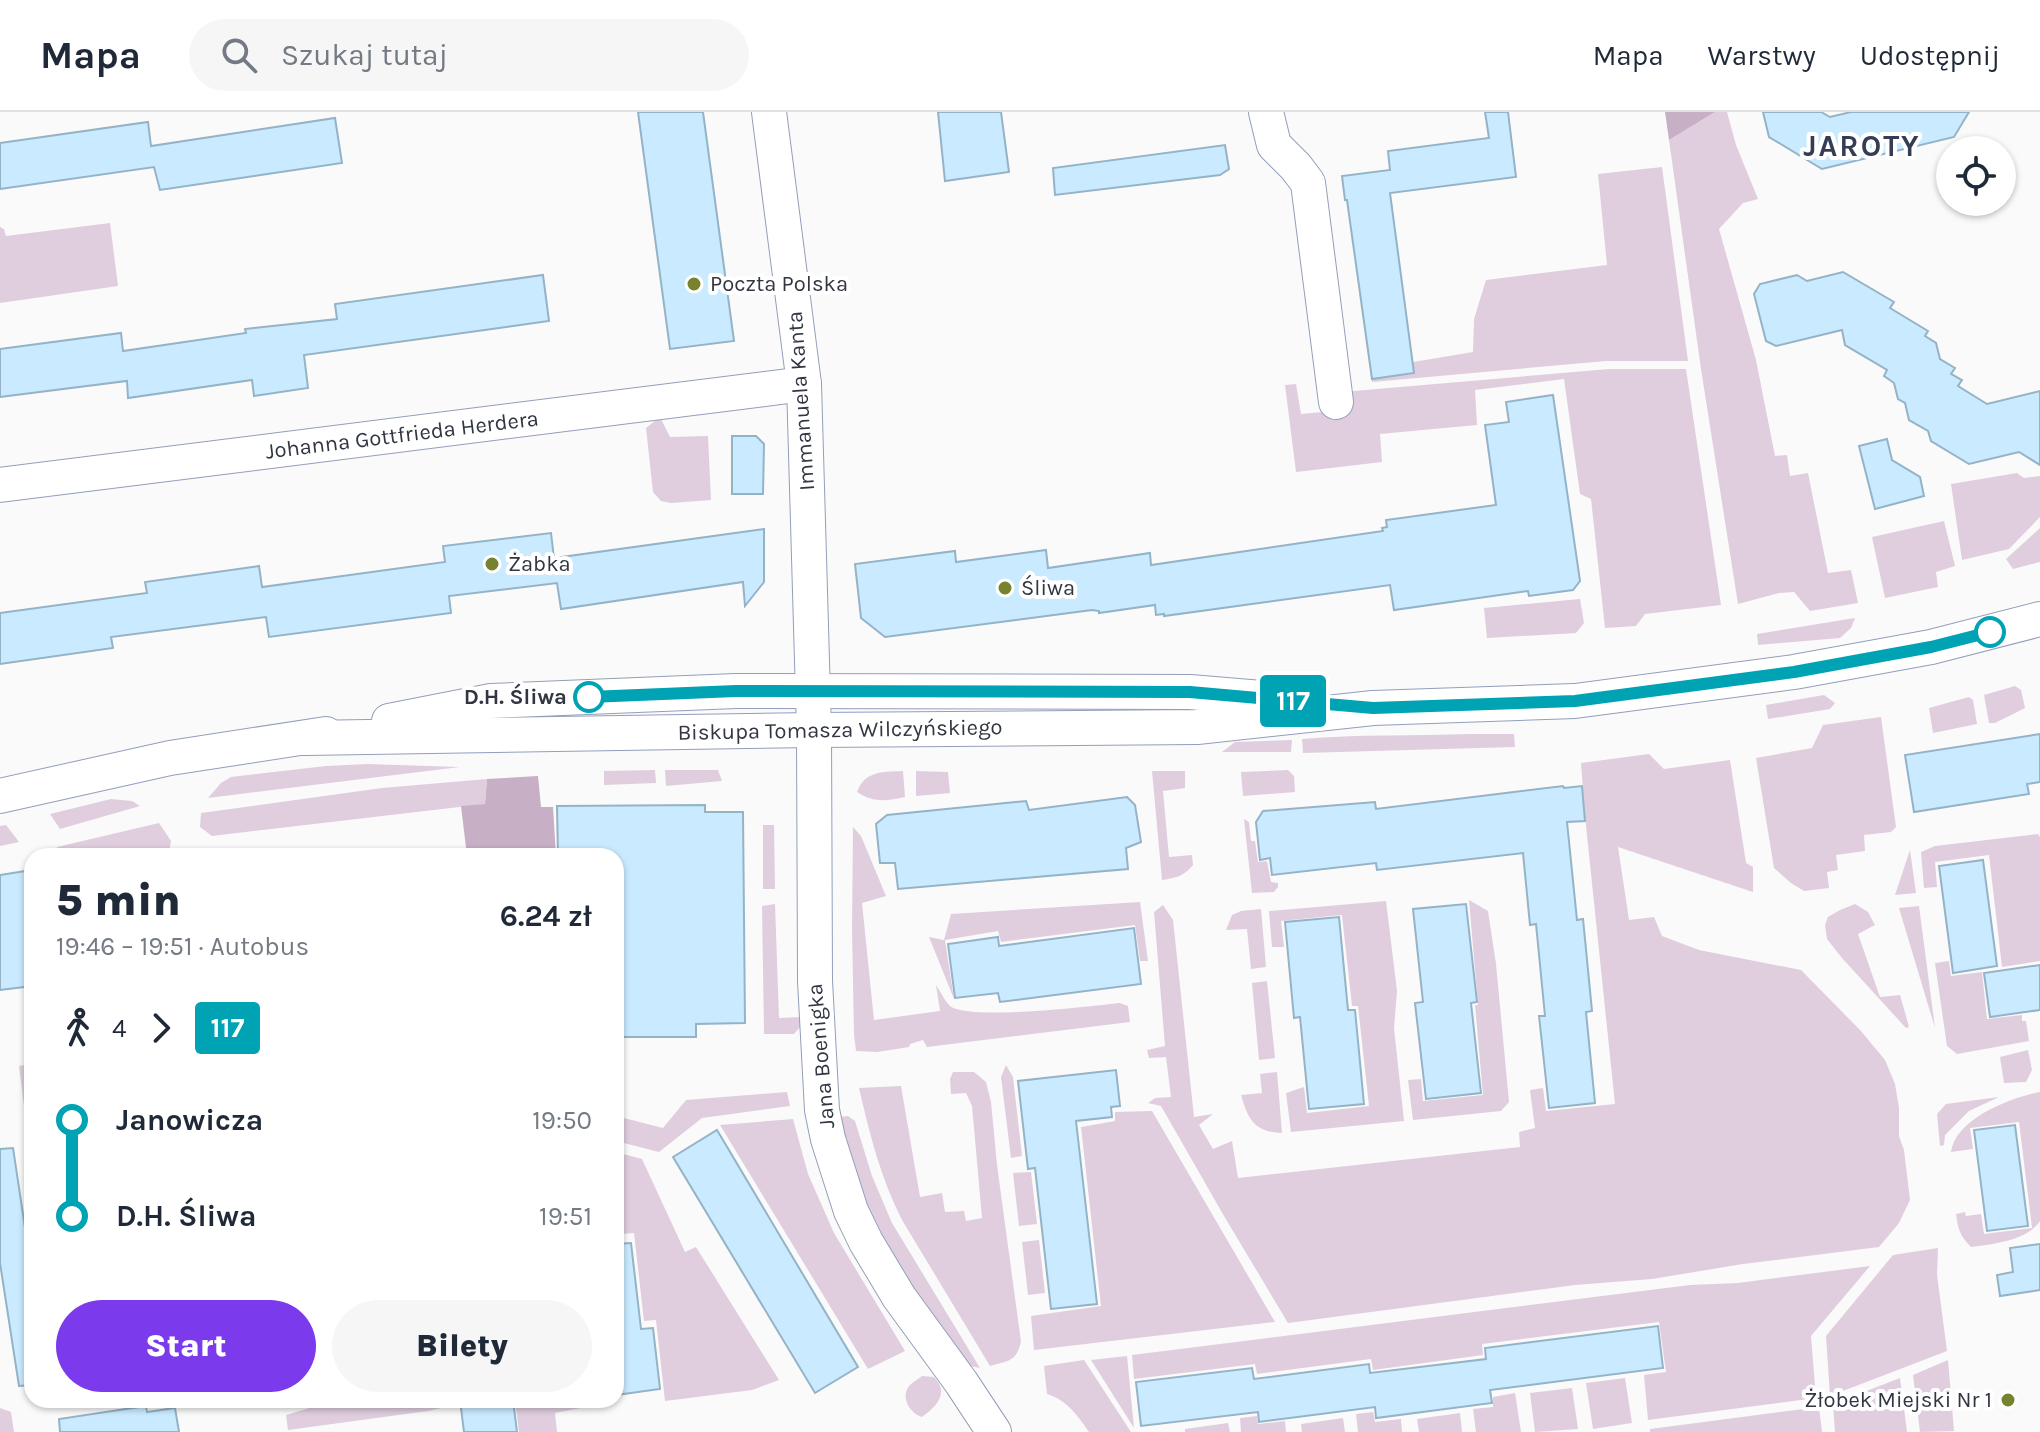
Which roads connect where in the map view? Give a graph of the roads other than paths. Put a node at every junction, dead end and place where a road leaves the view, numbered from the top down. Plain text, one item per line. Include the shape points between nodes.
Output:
1 (769, 112) edge
2 (1266, 112) edge
3 (804, 384) junction
4 (1336, 402) dead end
5 (0, 485) edge
6 (2040, 619) edge
7 (813, 691) junction
8 (1373, 708) junction
9 (814, 730) junction
10 (305, 738) junction
11 (0, 796) edge
12 (994, 1432) edge

1 - 3 street, Immanuela Kanta
2 - 4 street via 1274,145 1308,183
3 - 5 street, Johanna Gottfrieda Herdera
3 - 7 street, Immanuela Kanta
6 - 8 street, Biskupa Tomasza Wilczyńskiego via 1931,647 1794,672 1575,701
7 - 8 street, Biskupa Tomasza Wilczyńskiego via 1190,692
7 - 9 street, Immanuela Kanta
7 - 10 street, Biskupa Tomasza Wilczyńskiego via 491,701
8 - 9 street, Biskupa Tomasza Wilczyńskiego via 1197,727
9 - 10 street, Biskupa Tomasza Wilczyńskiego
9 - 12 street, Jana Boenigka via 815,981 828,1139 866,1242
10 - 11 street, Biskupa Tomasza Wilczyńskiego via 170,758

